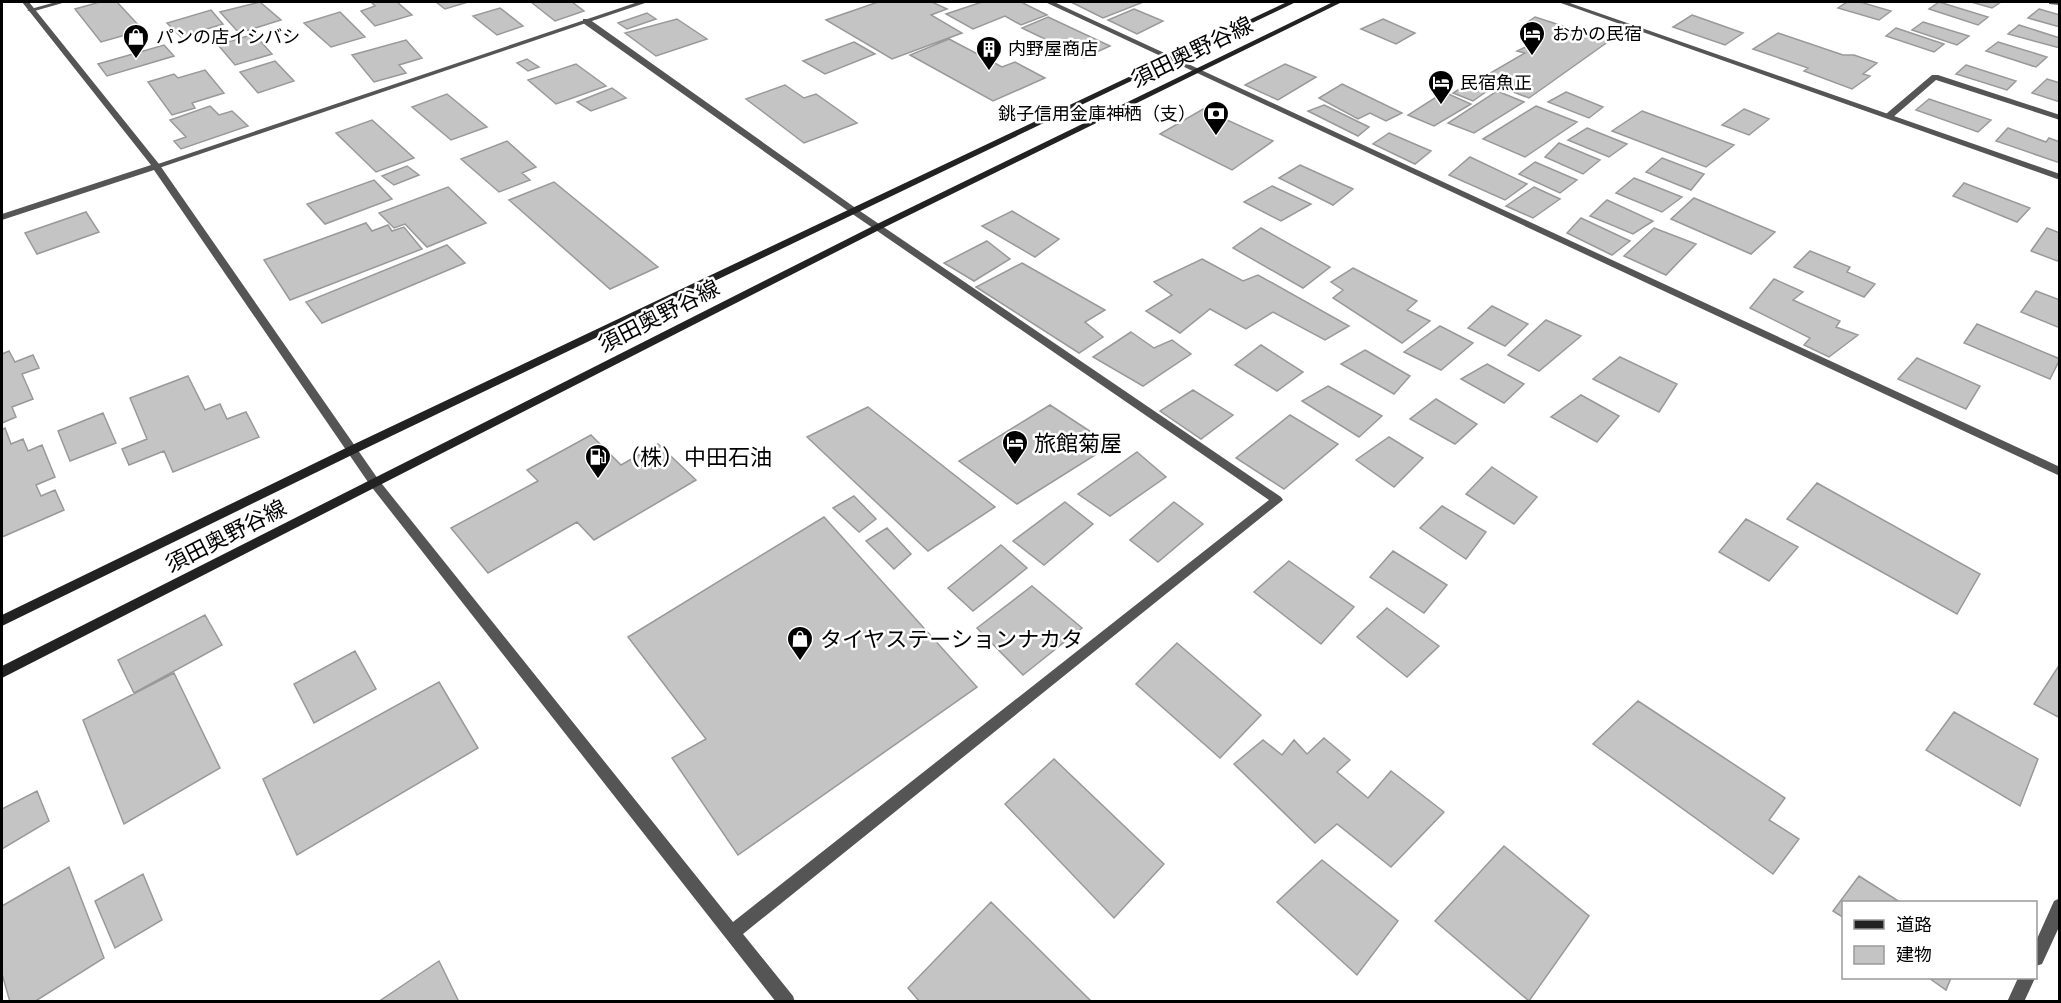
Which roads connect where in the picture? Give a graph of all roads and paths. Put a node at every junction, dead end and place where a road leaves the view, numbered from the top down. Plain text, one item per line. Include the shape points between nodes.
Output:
1 (62, 2) edge
2 (644, 2) edge
3 (1049, 2) edge
4 (1292, 2) edge
5 (1338, 2) edge
6 (1563, 2) edge
7 (2052, 2) edge
8 (2060, 3) edge
9 (28, 5) edge
10 (586, 21) junction
11 (1171, 59) junction
12 (1197, 72) junction
13 (1889, 116) junction
14 (2060, 118) edge
15 (156, 166) junction
16 (2060, 177) edge
17 (854, 211) junction
18 (2, 216) edge
19 (880, 226) junction
20 (352, 450) junction
21 (2060, 472) edge
22 (374, 482) junction
23 (2, 621) edge
24 (2, 672) edge
25 (2060, 906) edge
26 (733, 932) junction
27 (2037, 956) edge
28 (2026, 979) edge
29 (786, 1002) edge
30 (2016, 1002) edge

1 - 9 street
2 - 10 street
3 - 11 street
4 - 11 main road, 須田奥野谷線
5 - 12 main road, 須田奥野谷線
6 - 13 street
7 - 8 street
9 - 15 street
10 - 15 street
10 - 17 street
11 - 12 street
11 - 17 main road, 須田奥野谷線
12 - 19 main road, 須田奥野谷線
12 - 21 street
13 - 14 street via 1935,77
13 - 16 street
15 - 18 street
15 - 20 street
17 - 19 street
17 - 20 main road, 須田奥野谷線
19 - 22 main road, 須田奥野谷線
19 - 26 street via 1277,500
20 - 22 street
20 - 23 main road, 須田奥野谷線
22 - 24 main road, 須田奥野谷線
22 - 26 street
25 - 27 street
26 - 29 street
28 - 30 street

